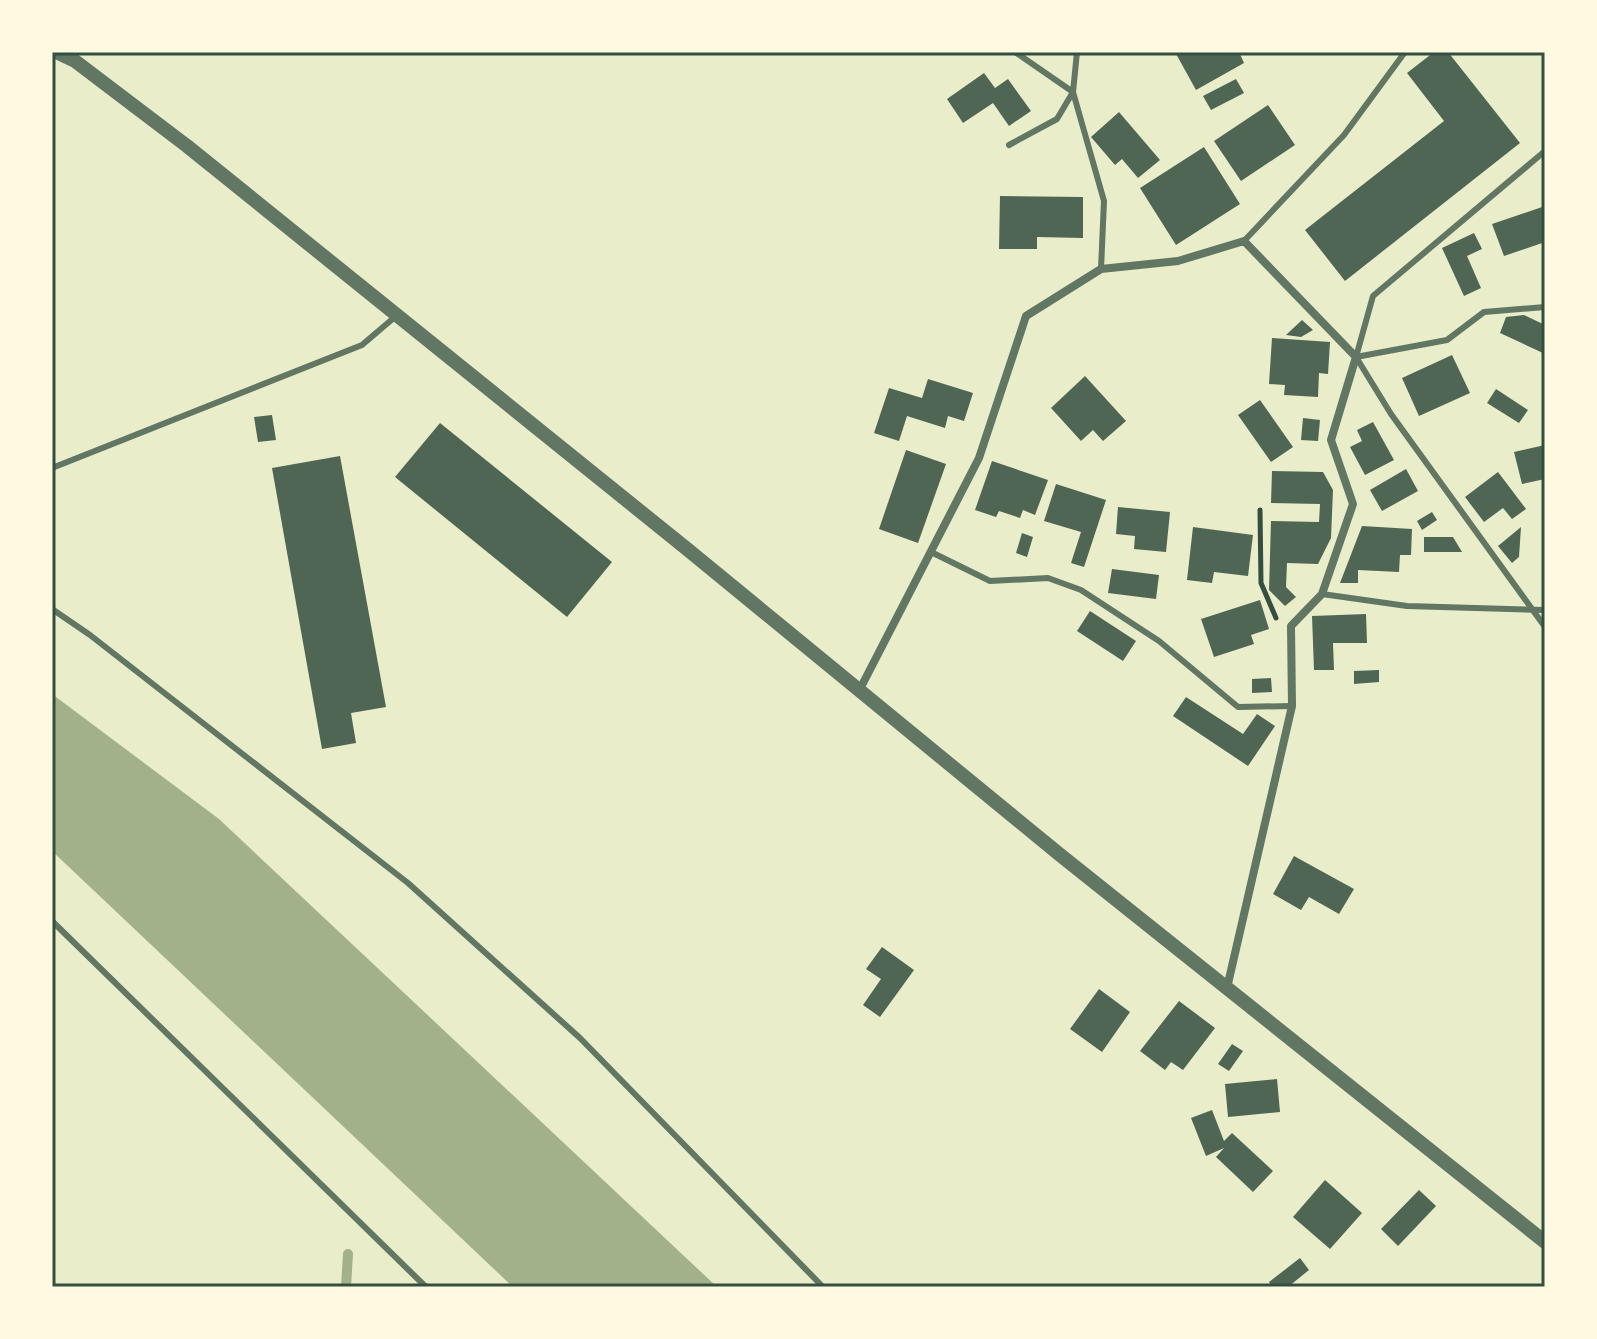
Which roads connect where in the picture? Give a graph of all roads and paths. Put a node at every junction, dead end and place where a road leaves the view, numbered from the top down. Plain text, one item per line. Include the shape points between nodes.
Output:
1 (56, 52) edge
2 (1015, 52) edge
3 (1077, 52) edge
4 (1405, 52) edge
5 (1073, 92) junction
6 (1009, 145) dead end
7 (1545, 151) edge
8 (1244, 241) junction
9 (1101, 269) junction
10 (1545, 307) edge
11 (396, 316) junction
12 (1356, 357) junction
13 (52, 468) edge
14 (1260, 510) dead end
15 (931, 552) junction
16 (1322, 594) junction
17 (52, 609) edge
18 (1545, 610) edge
19 (1532, 611) junction
20 (1291, 626) junction
21 (1545, 627) edge
22 (859, 691) junction
23 (1292, 706) junction
24 (52, 921) edge
25 (1227, 989) junction
26 (1545, 1242) edge
27 (426, 1287) edge
28 (823, 1287) edge

1 - 11 street via 187,146
2 - 5 lane
3 - 5 lane
4 - 8 lane via 1344,135
5 - 6 lane via 1057,119
5 - 9 lane via 1104,201
7 - 12 lane via 1373,296
8 - 9 street via 1178,261
8 - 12 street
9 - 15 street via 1026,316 979,458
10 - 12 lane via 1484,312 1447,340
11 - 13 lane via 362,345
11 - 22 street
12 - 16 street via 1331,440 1353,504
12 - 19 lane
14 - 20 path via 1261,583 1274,617
15 - 22 street
15 - 23 lane via 990,581 1048,578 1081,590 1159,641 1238,707
16 - 19 lane via 1407,606
16 - 20 street
17 - 28 lane via 408,883 580,1038
18 - 19 lane
19 - 21 lane
20 - 23 street
22 - 25 street
23 - 25 street
24 - 27 lane
25 - 26 street

